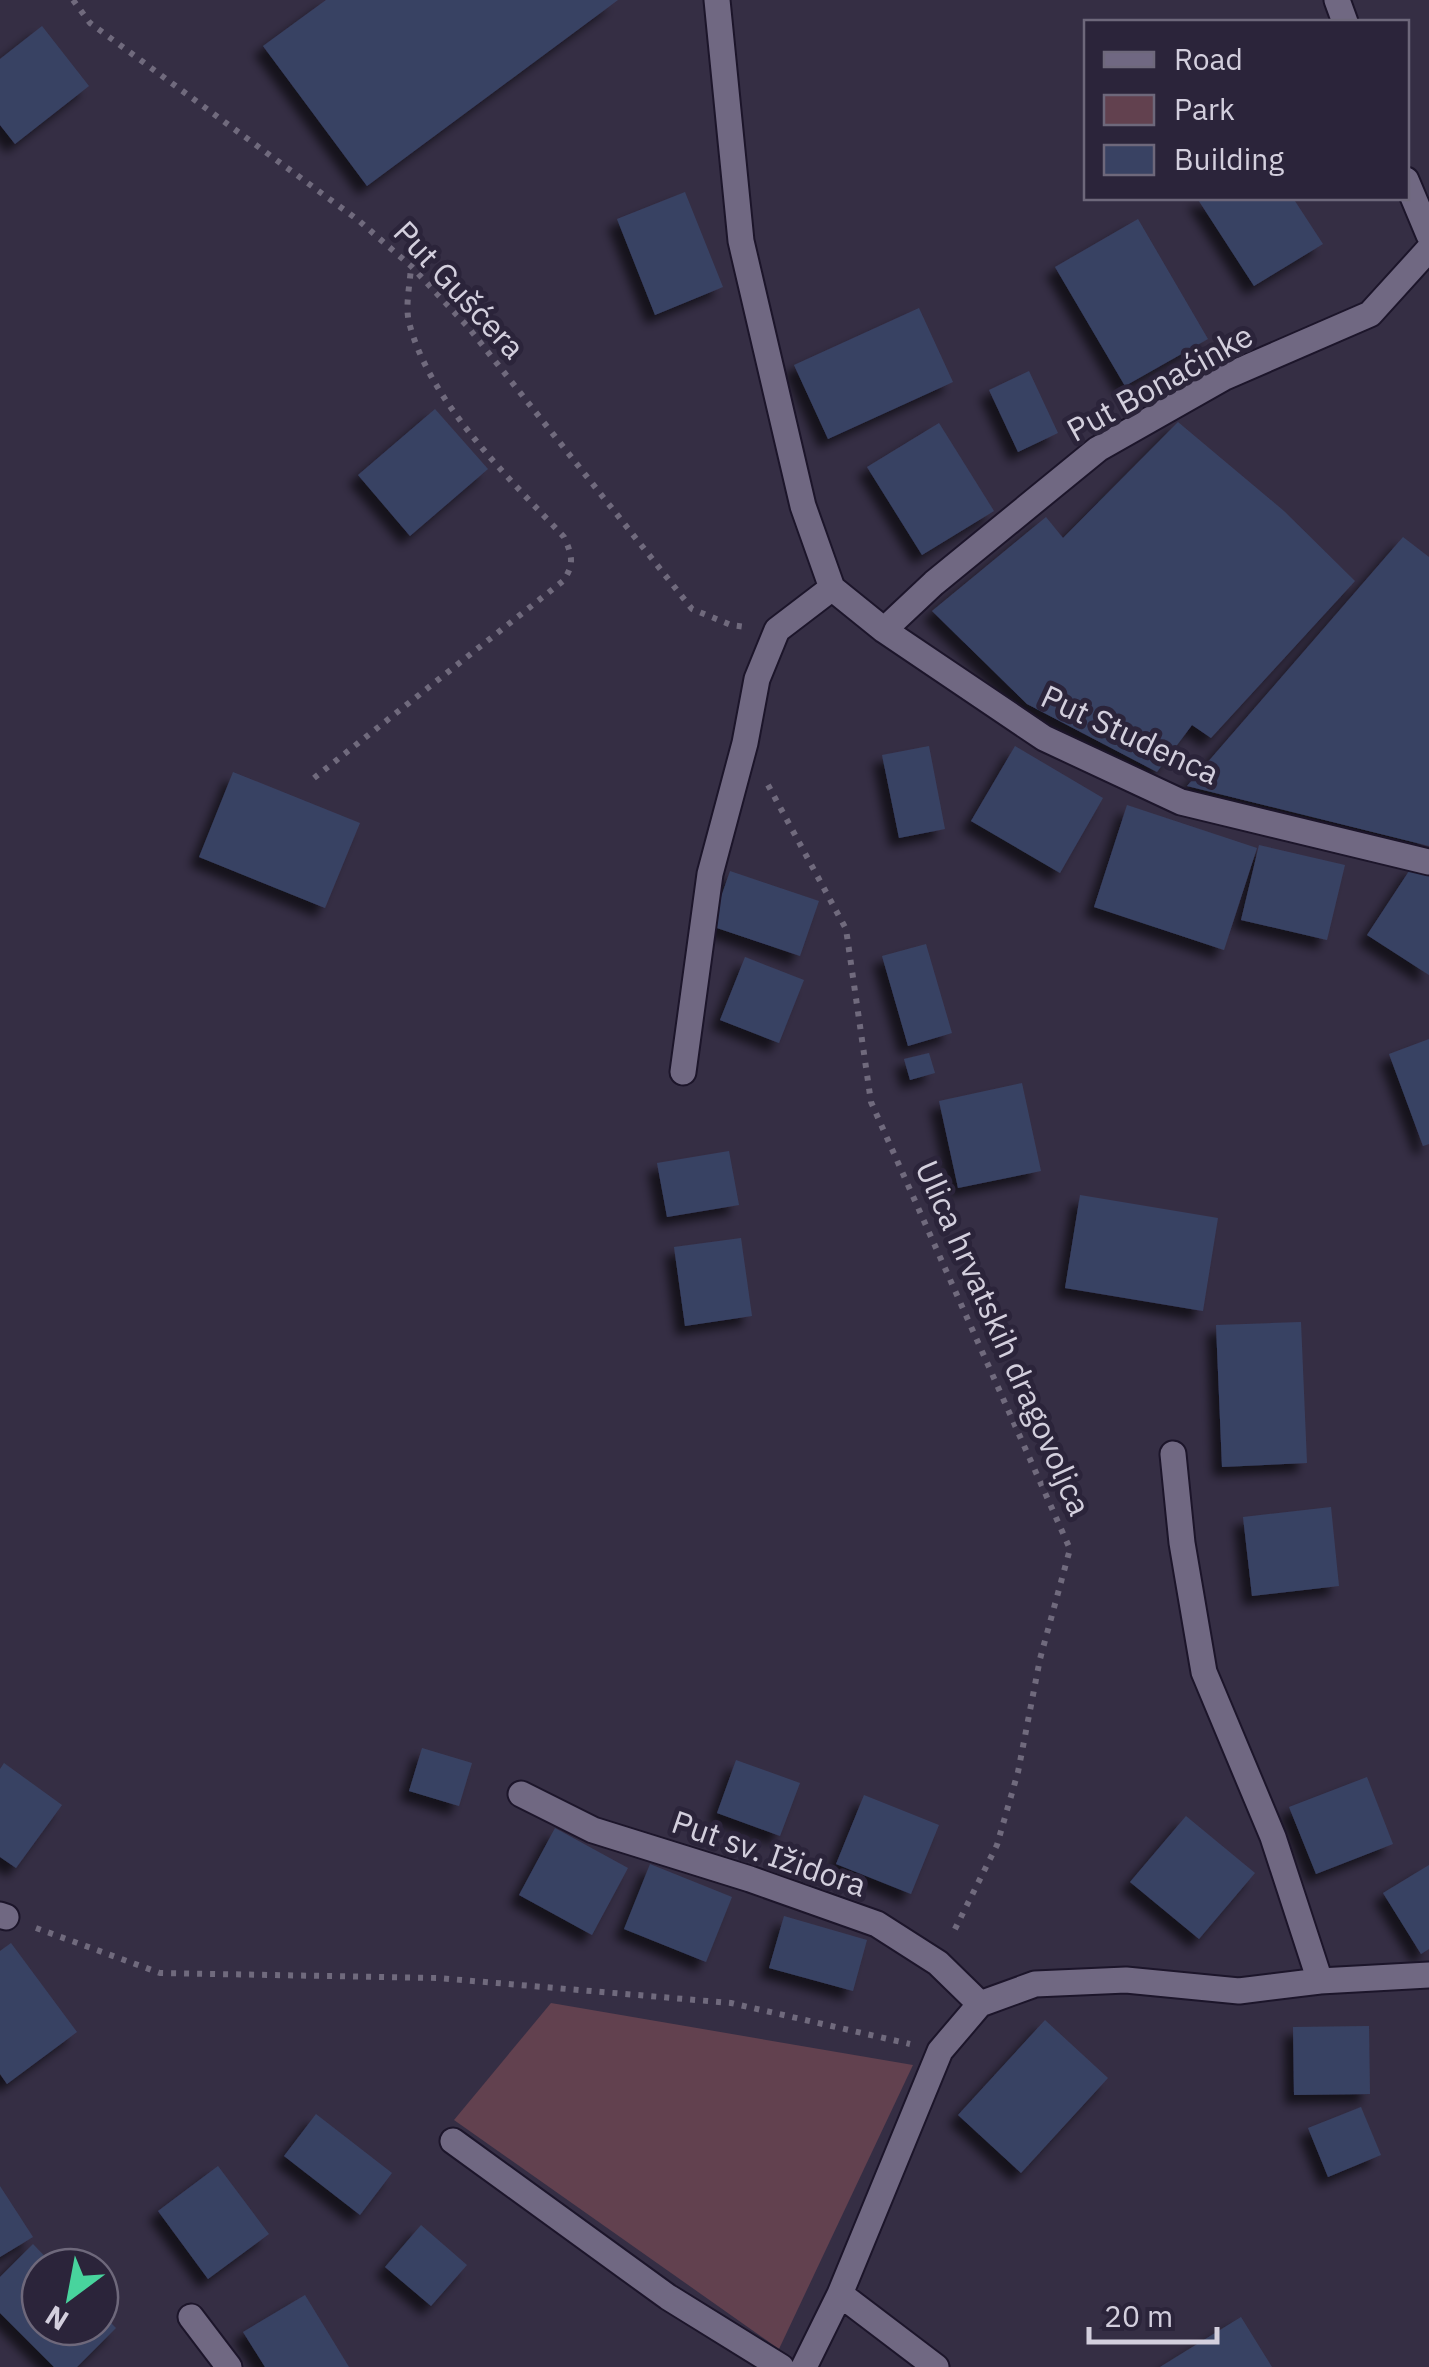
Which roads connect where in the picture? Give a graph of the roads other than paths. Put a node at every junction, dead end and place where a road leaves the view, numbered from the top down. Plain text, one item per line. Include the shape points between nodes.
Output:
1 (717, 0) edge
2 (1409, 187) edge
3 (1429, 235) edge
4 (1429, 249) edge
5 (832, 588) junction
6 (884, 630) junction
7 (1429, 862) edge
8 (683, 1072) dead end
9 (1173, 1454) dead end
10 (521, 1794) dead end
11 (1429, 1975) edge
12 (1320, 1981) junction
13 (980, 2004) junction
14 (453, 2142) dead end
15 (840, 2294) junction
16 (191, 2317) dead end
17 (229, 2367) edge
18 (780, 2367) edge
19 (804, 2367) edge
20 (936, 2367) edge

1 - 5 street via 741,241 802,506
2 - 3 street
4 - 6 street, Put Bonaćinke via 1370,314 1224,376 1098,448
5 - 6 street, Put Studenca
5 - 8 street via 777,630 757,679 710,874
6 - 7 street, Put Studenca via 1044,738 1181,802
9 - 12 street via 1204,1672 1273,1837
10 - 13 street, Put sv. Ižidora via 593,1830 877,1924 938,1962
11 - 12 street
12 - 13 street via 1239,1991 1126,1980 1035,1984
13 - 15 street via 940,2051
14 - 18 street via 668,2297
15 - 19 street
15 - 20 street
16 - 17 street

